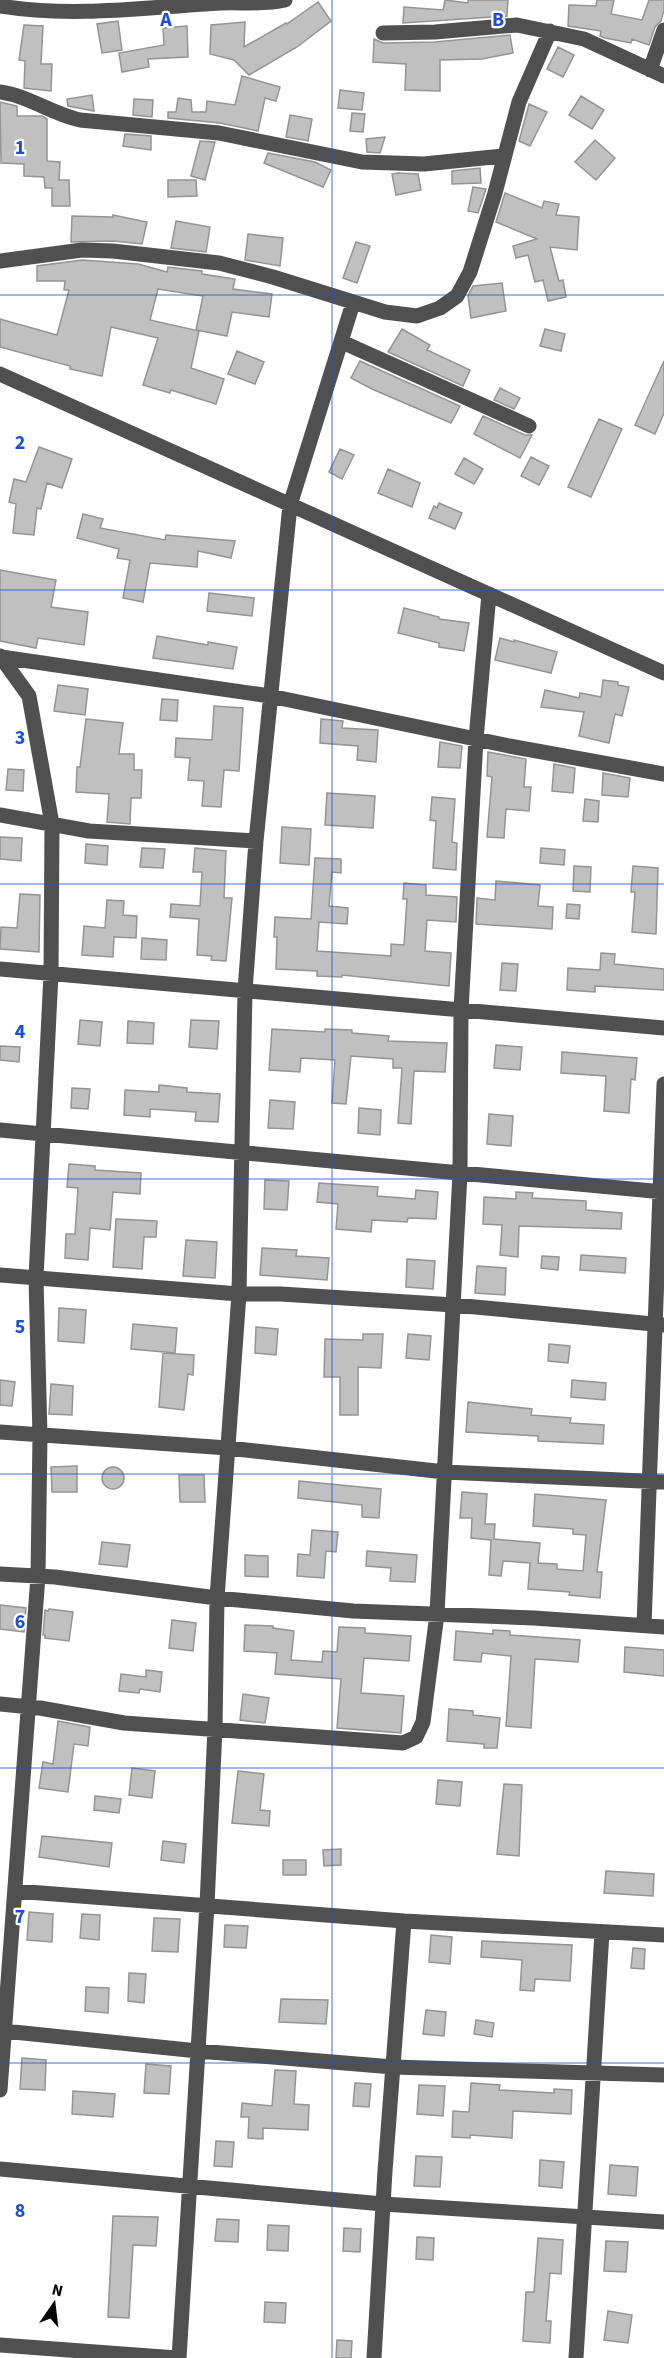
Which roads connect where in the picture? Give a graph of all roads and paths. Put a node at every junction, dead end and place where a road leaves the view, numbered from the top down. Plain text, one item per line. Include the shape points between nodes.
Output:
1 (285, 0) edge
2 (0, 6) edge
3 (664, 30) edge
4 (550, 31) junction
5 (382, 33) dead end
6 (657, 73) edge
7 (0, 92) edge
8 (503, 156) junction
9 (0, 261) edge
10 (353, 303) junction
11 (342, 342) junction
12 (0, 374) edge
13 (529, 426) dead end
14 (291, 505) junction
15 (489, 594) junction
16 (0, 657) edge
17 (664, 673) edge
18 (270, 696) junction
19 (476, 739) junction
20 (664, 774) edge
21 (0, 814) edge
22 (52, 824) junction
23 (256, 840) junction
24 (0, 969) edge
25 (51, 974) junction
26 (245, 991) junction
27 (461, 1010) junction
28 (664, 1028) edge
29 (664, 1084) edge
30 (0, 1130) edge
31 (43, 1133) junction
32 (241, 1152) junction
33 (460, 1173) junction
34 (662, 1192) edge
35 (0, 1275) edge
36 (36, 1278) junction
37 (239, 1294) junction
38 (454, 1305) junction
39 (660, 1324) edge
40 (0, 1432) edge
41 (40, 1436) junction
42 (228, 1448) junction
43 (445, 1472) junction
44 (658, 1482) edge
45 (0, 1574) edge
46 (38, 1576) junction
47 (217, 1598) junction
48 (437, 1614) junction
49 (644, 1626) junction
50 (664, 1627) edge
51 (0, 1704) edge
52 (28, 1707) junction
53 (214, 1728) junction
54 (15, 1891) junction
55 (207, 1905) junction
56 (404, 1921) junction
57 (602, 1932) junction
58 (664, 1935) edge
59 (4, 2031) junction
60 (198, 2050) junction
61 (393, 2067) junction
62 (592, 2073) junction
63 (664, 2075) edge
64 (0, 2090) edge
65 (0, 2169) edge
66 (189, 2185) junction
67 (383, 2204) junction
68 (585, 2217) junction
69 (664, 2222) edge
70 (0, 2345) edge
71 (178, 2358) edge
72 (374, 2358) edge
73 (576, 2358) edge

1 - 2 street via 129,10 27,10
3 - 6 street
4 - 5 street via 517,25
4 - 6 street via 584,39
4 - 8 street via 519,102
7 - 8 street via 18,95 59,115 80,120 219,133 362,162 424,164
8 - 10 street via 470,272 457,296 440,308 417,316
9 - 10 street via 82,250 219,263
10 - 11 street
11 - 13 street
11 - 14 street
12 - 14 street
14 - 15 street
14 - 18 street
15 - 17 street
15 - 19 street
16 - 18 street
16 - 22 street via 29,696
18 - 19 street
18 - 23 street
19 - 20 street
19 - 27 street
21 - 22 street
22 - 23 street via 89,831
22 - 25 street
23 - 26 street
24 - 25 street
25 - 26 street
25 - 31 street
26 - 27 street
26 - 32 street
27 - 28 street
27 - 33 street
29 - 34 street
30 - 31 street
31 - 32 street
31 - 36 street
32 - 33 street
32 - 37 street
33 - 34 street
33 - 38 street
34 - 39 street
35 - 36 street
36 - 37 street
36 - 41 street
37 - 38 street
37 - 42 street
38 - 39 street
38 - 43 street
39 - 44 street
40 - 41 street
41 - 42 street
41 - 46 street
42 - 43 street
42 - 47 street
43 - 44 street
43 - 48 street
44 - 49 street
45 - 46 street
46 - 47 street
46 - 52 street
47 - 48 street via 353,1611
47 - 53 street
48 - 49 street
48 - 53 street via 423,1722 416,1737 403,1743
49 - 50 street
51 - 52 street
52 - 53 street via 124,1723
52 - 54 street
53 - 55 street
54 - 55 street
54 - 59 street
55 - 56 street
55 - 60 street
56 - 57 street
56 - 61 street
57 - 58 street
57 - 62 street
59 - 60 street
59 - 64 street
60 - 61 street
60 - 66 street
61 - 62 street
61 - 67 street
62 - 63 street
62 - 68 street
65 - 66 street
66 - 67 street
66 - 71 street
67 - 68 street
67 - 72 street
68 - 69 street
68 - 73 street
70 - 71 street

